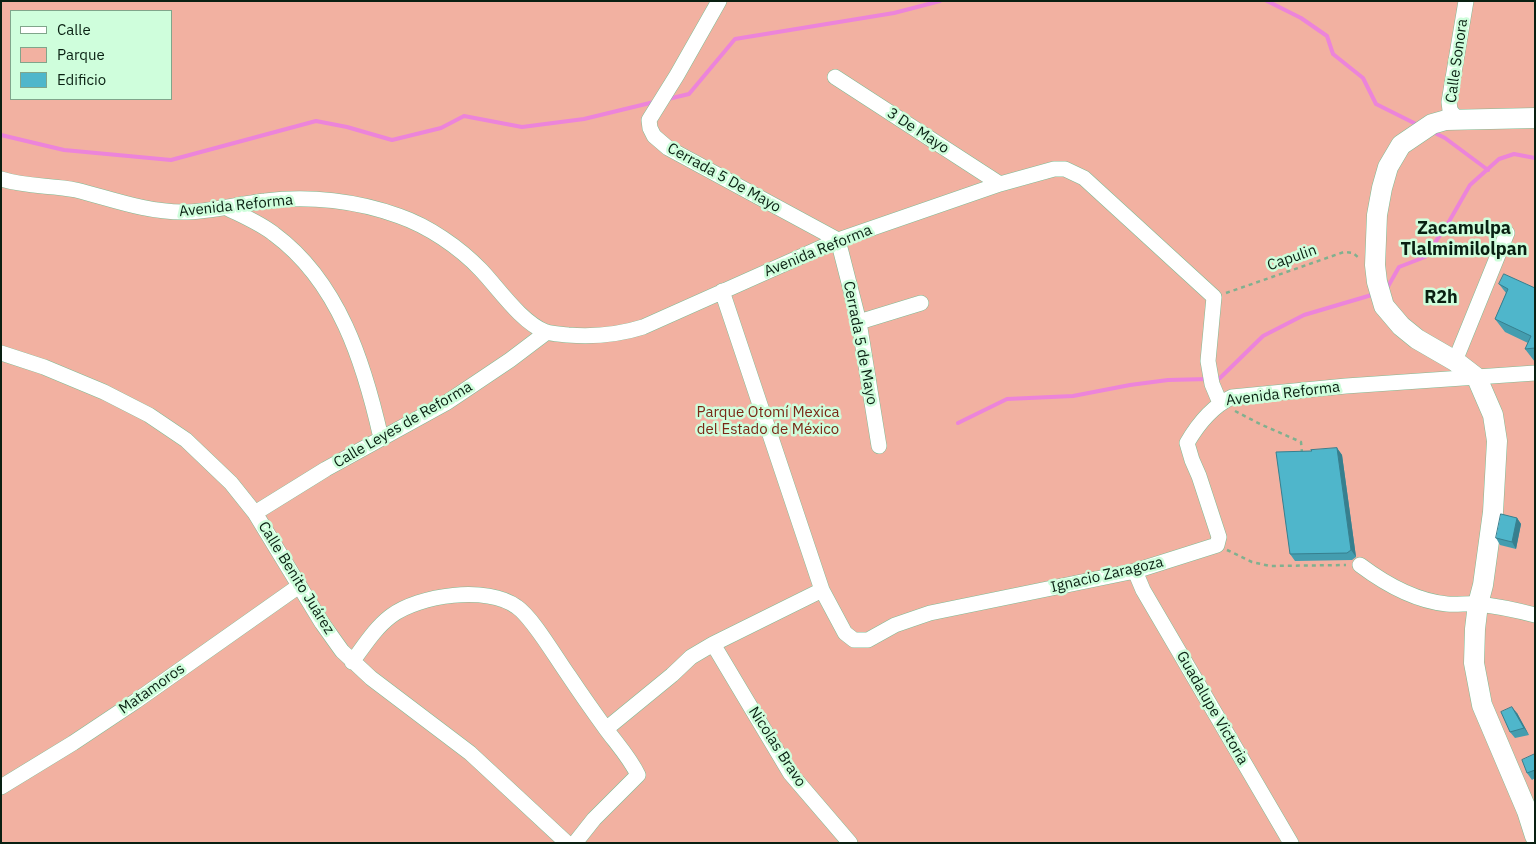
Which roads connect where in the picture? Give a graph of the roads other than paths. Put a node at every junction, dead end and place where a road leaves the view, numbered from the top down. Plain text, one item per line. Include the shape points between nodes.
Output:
1 (719, 1) edge
2 (1466, 1) edge
3 (835, 77) dead end
4 (1535, 118) edge
5 (1451, 119) junction
6 (1, 179) edge
7 (1000, 184) junction
8 (227, 208) junction
9 (1506, 233) dead end
10 (838, 240) junction
11 (722, 291) junction
12 (922, 302) dead end
13 (859, 322) junction
14 (547, 332) junction
15 (1, 352) edge
16 (1455, 361) junction
17 (1535, 373) edge
18 (1477, 378) junction
19 (1220, 403) junction
20 (381, 438) junction
21 (879, 446) dead end
22 (255, 512) junction
23 (1360, 565) road end
24 (1135, 571) junction
25 (299, 586) junction
26 (822, 590) junction
27 (1478, 604) junction
28 (1535, 615) edge
29 (713, 644) junction
30 (352, 662) junction
31 (606, 729) junction
32 (1, 787) edge
33 (1535, 836) edge
34 (567, 843) edge
35 (575, 843) edge
36 (850, 843) edge
37 (1291, 843) edge

1 - 10 street, Cerrada 5 De Mayo via 651,115 651,132 668,148
2 - 5 street, Calle Sonora via 1449,102
3 - 7 street, 3 De Mayo
4 - 5 main road
5 - 16 main road via 1432,124 1401,145 1388,166 1377,215 1376,273 1384,306 1401,326
6 - 8 street, Avenida Reforma via 76,190 126,205 165,212
7 - 10 street, Avenida Reforma
7 - 19 street, Avenida Reforma via 1054,169 1072,171 1084,178 1214,297 1208,361
8 - 14 street, Avenida Reforma via 263,201 308,199 356,204 402,217 463,253 520,313
8 - 20 street via 272,232 287,244 325,289 342,316 359,356
9 - 16 street
10 - 11 street, Avenida Reforma
10 - 13 street, Cerrada 5 de Mayo
11 - 14 street, Avenida Reforma via 626,333 600,336
11 - 26 street
12 - 13 street
13 - 21 street, Cerrada 5 de Mayo
14 - 20 street, Calle Leyes de Reforma via 446,403
15 - 22 street, Calle Benito Juárez via 104,392 160,422 206,458
16 - 18 main road
17 - 18 street, Avenida Reforma
18 - 19 street, Avenida Reforma via 1232,397
18 - 27 main road via 1492,415 1497,441 1493,512
19 - 24 street, Ignacio Zaragoza via 1195,430 1188,443 1219,537 1217,545
20 - 22 street, Calle Leyes de Reforma
22 - 25 street, Calle Benito Juárez
23 - 27 street via 1375,576 1423,598 1446,604
24 - 26 street, Ignacio Zaragoza via 930,613 895,625 868,640 854,640 846,633
24 - 37 street, Guadalupe Victoria via 1143,590
25 - 30 street, Calle Benito Juárez via 332,638
25 - 32 street, Matamoros via 128,706
26 - 29 street
27 - 28 street
27 - 33 main road via 1474,663 1482,705
29 - 31 street via 691,657
29 - 36 street, Nicolas Bravo via 790,773
30 - 31 street via 378,628 402,608 473,594 496,597 517,607 527,617
30 - 34 street, Calle Benito Juárez via 470,753
31 - 35 street via 626,753 638,775

